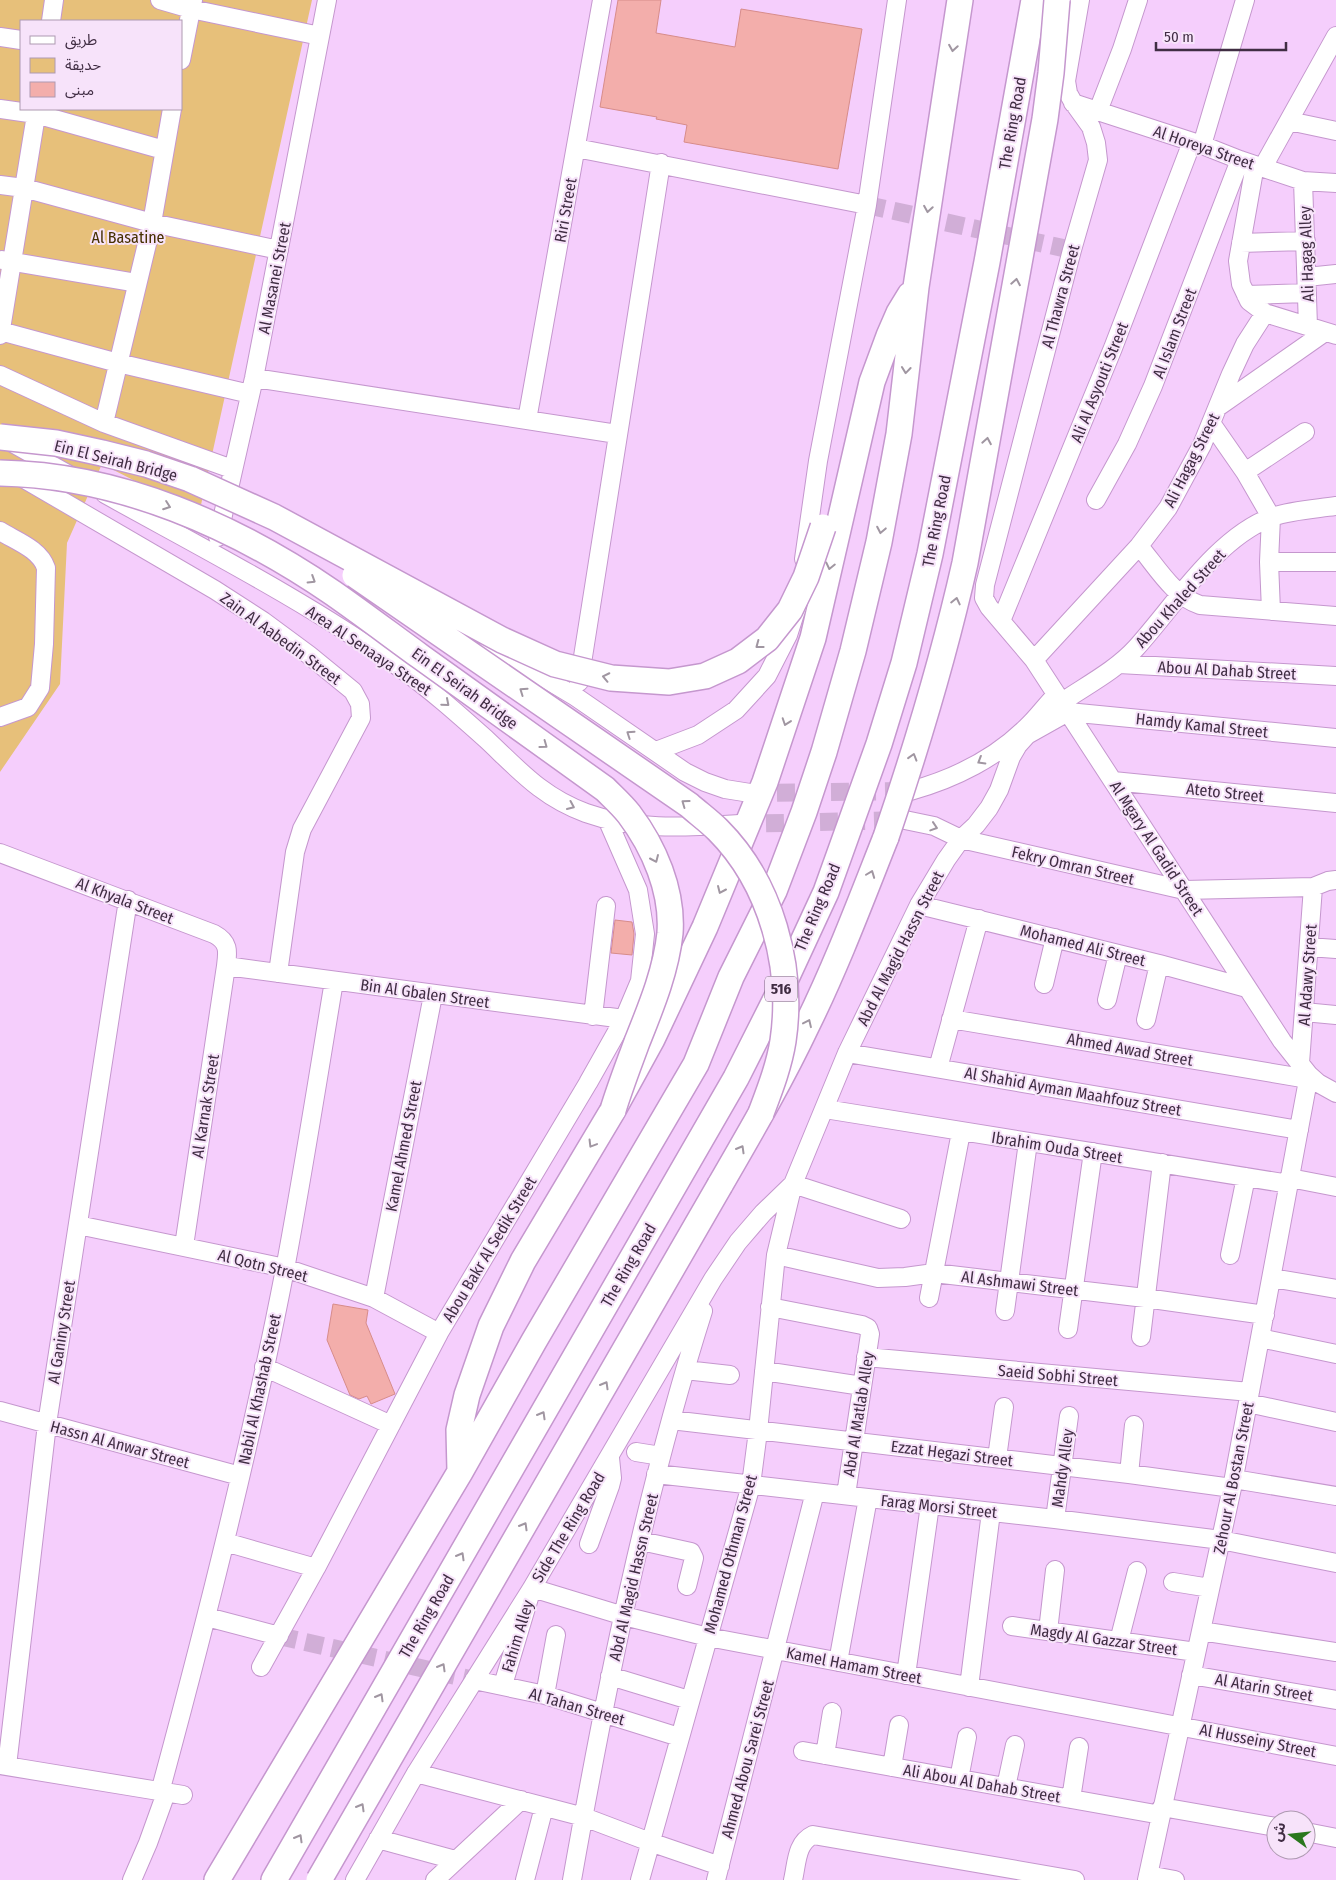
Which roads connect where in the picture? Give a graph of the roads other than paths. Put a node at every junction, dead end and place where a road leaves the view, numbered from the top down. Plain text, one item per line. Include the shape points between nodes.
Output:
1 (54, 0) edge
2 (160, 0) edge
3 (327, 0) edge
4 (602, 0) edge
5 (896, 0) edge
6 (960, 0) edge
7 (1034, 0) edge
8 (1057, 0) edge
9 (1080, 0) edge
10 (1138, 0) edge
11 (1245, 0) edge
12 (192, 4) edge
13 (50, 20) edge
14 (320, 36) junction
15 (0, 38) edge
16 (1335, 39) edge
17 (20, 40) edge
18 (182, 55) edge
19 (1073, 102) junction
20 (0, 109) edge
21 (172, 110) edge
22 (36, 111) edge
23 (1098, 111) junction
24 (1289, 121) junction
25 (1336, 131) edge
26 (1197, 143) junction
27 (576, 148) junction
28 (164, 150) junction
29 (661, 163) junction
30 (1253, 164) junction
31 (1303, 181) junction
32 (1336, 183) edge
33 (0, 185) edge
34 (24, 188) junction
35 (867, 205) junction
36 (152, 223) junction
37 (1306, 241) junction
38 (1241, 242) junction
39 (279, 250) junction
40 (6, 261) edge
41 (1336, 274) edge
42 (137, 283) junction
43 (1307, 285) junction
44 (916, 286) junction
45 (1246, 296) junction
46 (1265, 313) junction
47 (1308, 326) junction
48 (0, 333) edge
49 (1332, 337) edge
50 (118, 362) junction
51 (0, 375) edge
52 (252, 386) junction
53 (866, 406) junction
54 (1215, 415) junction
55 (527, 420) junction
56 (104, 423) junction
57 (1305, 432) dead end
58 (618, 434) junction
59 (0, 437) edge
60 (0, 464) edge
61 (232, 469) junction
62 (1245, 472) junction
63 (0, 473) edge
64 (228, 487) junction
65 (1096, 500) dead end
66 (1336, 506) edge
67 (274, 517) junction
68 (1271, 517) junction
69 (0, 531) edge
70 (1140, 546) junction
71 (214, 555) junction
72 (1269, 562) junction
73 (1336, 562) edge
74 (1179, 594) junction
75 (984, 598) joint
76 (1271, 611) junction
77 (1336, 616) edge
78 (1001, 622) junction
79 (1034, 660) junction
80 (1119, 664) junction
81 (1336, 676) edge
82 (576, 697) junction
83 (1062, 703) junction
84 (0, 717) edge
85 (1336, 738) edge
86 (656, 751) junction
87 (1113, 781) junction
88 (910, 791) tunnel mouth
89 (750, 793) tunnel mouth
90 (1336, 803) edge
91 (607, 819) junction
92 (905, 820) tunnel mouth
93 (739, 824) tunnel mouth
94 (961, 839) junction
95 (0, 856) edge
96 (1336, 880) edge
97 (1313, 887) junction
98 (1184, 890) junction
99 (128, 900) junction
100 (919, 905) junction
101 (606, 906) dead end
102 (979, 920) junction
103 (1055, 938) junction
104 (1309, 947) junction
105 (1336, 949) edge
106 (1118, 954) junction
107 (1159, 964) junction
108 (226, 966) junction
109 (278, 973) junction
110 (334, 981) junction
111 (1044, 984) dead end
112 (1247, 988) junction
113 (433, 994) junction
114 (1107, 1000) dead end
115 (1304, 1012) junction
116 (1336, 1015) edge
117 (594, 1016) junction
118 (624, 1019) junction
119 (952, 1019) junction
120 (1146, 1020) dead end
121 (847, 1053) junction
122 (938, 1068) junction
123 (1306, 1072) junction
124 (1336, 1093) edge
125 (825, 1109) junction
126 (612, 1110) junction
127 (761, 1113) junction
128 (1299, 1130) junction
129 (961, 1132) junction
130 (1028, 1142) junction
131 (1093, 1152) junction
132 (1162, 1163) junction
133 (1246, 1177) junction
134 (1290, 1181) junction
135 (793, 1184) junction
136 (1336, 1187) edge
137 (901, 1218) dead end
138 (78, 1224) junction
139 (184, 1246) junction
140 (1230, 1254) dead end
141 (776, 1255) junction
142 (285, 1268) junction
143 (934, 1273) junction
144 (1272, 1278) junction
145 (713, 1279) junction
146 (1009, 1282) junction
147 (1074, 1289) junction
148 (1336, 1289) edge
149 (374, 1298) junction
150 (929, 1298) dead end
151 (1146, 1298) junction
152 (770, 1307) junction
153 (1005, 1311) dead end
154 (1265, 1315) junction
155 (1068, 1329) dead end
156 (439, 1333) junction
157 (1141, 1337) dead end
158 (1260, 1338) junction
159 (1336, 1354) edge
160 (866, 1357) junction
161 (264, 1367) junction
162 (685, 1370) junction
163 (764, 1371) junction
164 (730, 1375) dead end
165 (862, 1386) junction
166 (1249, 1398) junction
167 (1004, 1407) dead end
168 (0, 1411) edge
169 (1069, 1416) dead end
170 (671, 1420) junction
171 (1336, 1422) edge
172 (47, 1424) junction
173 (391, 1425) junction
174 (1134, 1425) dead end
175 (758, 1431) junction
176 (854, 1441) junction
177 (636, 1452) dead end
178 (661, 1456) junction
179 (610, 1458) junction
180 (997, 1458) junction
181 (1062, 1466) junction
182 (460, 1472) junction
183 (656, 1474) junction
184 (1129, 1474) junction
185 (240, 1476) junction
186 (1233, 1483) junction
187 (750, 1485) junction
188 (815, 1492) junction
189 (846, 1495) junction
190 (1336, 1496) edge
191 (868, 1498) junction
192 (930, 1505) junction
193 (991, 1512) junction
194 (1055, 1519) junction
195 (1221, 1540) junction
196 (641, 1541) junction
197 (225, 1542) junction
198 (589, 1544) dead end
199 (1336, 1563) edge
200 (316, 1568) junction
201 (1055, 1570) dead end
202 (1137, 1571) dead end
203 (1173, 1582) dead end
204 (687, 1586) dead end
205 (532, 1588) junction
206 (1210, 1588) junction
207 (624, 1616) junction
208 (207, 1617) junction
209 (1012, 1626) dead end
210 (1048, 1631) junction
211 (1201, 1631) junction
212 (556, 1635) dead end
213 (278, 1636) junction
214 (708, 1637) junction
215 (1119, 1641) junction
216 (776, 1650) junction
217 (1196, 1652) junction
218 (1336, 1652) edge
219 (838, 1662) junction
220 (261, 1667) dead end
221 (906, 1675) junction
222 (1191, 1675) junction
223 (610, 1676) junction
224 (474, 1680) junction
225 (503, 1685) junction
226 (969, 1687) junction
227 (545, 1695) junction
228 (689, 1700) junction
229 (1336, 1700) edge
230 (603, 1712) junction
231 (832, 1712) dead end
232 (899, 1725) dead end
233 (1180, 1725) junction
234 (679, 1737) junction
235 (968, 1738) dead end
236 (1015, 1745) dead end
237 (1079, 1747) dead end
238 (803, 1751) dead end
239 (825, 1755) junction
240 (1336, 1756) edge
241 (3, 1765) edge
242 (892, 1767) junction
243 (416, 1773) junction
244 (959, 1779) junction
245 (1006, 1787) junction
246 (170, 1793) junction
247 (1072, 1798) junction
248 (521, 1800) junction
249 (544, 1807) junction
250 (1162, 1811) junction
251 (584, 1817) junction
252 (1266, 1826) edge
253 (1316, 1834) edge
254 (1336, 1838) edge
255 (378, 1839) junction
256 (650, 1842) junction
257 (455, 1860) junction
258 (721, 1876) edge
259 (1148, 1877) edge
260 (132, 1880) edge
261 (217, 1880) edge
262 (274, 1880) edge
263 (319, 1880) edge
264 (355, 1880) edge
265 (435, 1880) edge
266 (525, 1880) edge
267 (572, 1880) edge
268 (640, 1880) edge
269 (793, 1880) edge
270 (1075, 1880) edge
271 (1175, 1880) edge

1 - 13 street
2 - 12 street
3 - 14 street, Al Masanei Street
4 - 27 street, Riri Street
5 - 35 street
6 -> 44 highway
262 -> 7 highway, The Ring Road / 516 via 736,1078 826,892 904,663 930,554
127 -> 8 highway, bridge via 807,1026 861,901 909,769 949,632 967,553 1044,119
9 - 19 street, Al Thawra Street via 1067,70 1068,92
10 - 23 street
11 - 26 street, Ali Al Asyouti Street
12 - 14 street
12 - 18 street
14 - 39 street, Al Masanei Street
15 - 17 street
16 - 24 street
19 - 23 street, Al Horeya Street
19 - 75 street, Al Thawra Street via 1091,127 1098,160 1067,269
20 - 22 street
21 - 28 street
22 - 28 street
22 - 34 street
23 - 26 street, Al Horeya Street
24 - 25 street
24 - 30 street
26 - 30 street, Al Horeya Street
26 - 78 street, Ali Al Asyouti Street
27 - 29 street
27 - 55 street, Riri Street
28 - 36 street
29 - 35 street
29 - 58 street
30 - 31 street, Al Horeya Street
30 - 38 street
30 - 65 street, Al Islam Street via 1127,444
31 - 32 street, Al Horeya Street
31 - 37 street, Ali Hagag Alley
33 - 34 street
34 - 36 street
34 - 40 street
35 - 86 street via 818,461 801,592 788,636 767,676 736,710 698,735
36 - 39 street
36 - 42 street
37 - 38 street
37 - 43 street, Ali Hagag Alley
38 - 45 street via 1238,261
39 - 52 street, Al Masanei Street
40 - 42 street
40 - 48 street
41 - 43 street
42 - 50 street
43 - 45 street
43 - 47 street, Ali Hagag Alley
44 - 53 highway via 889,336
44 -> 182 highway via 899,434 854,651 815,778 777,882 731,977 696,1064
45 - 46 street
46 - 47 street
46 - 54 street, Ali Hagag Street via 1245,344
47 - 49 street
48 - 50 street
49 - 54 street
50 - 52 street
50 - 56 street
51 - 56 street
52 - 55 street
52 - 61 street, Al Masanei Street
53 -> 67 highway, Ein El Seirah Bridge, bridge via 806,577 790,610 767,639 738,661 705,676 669,682 611,678 555,664 502,640
53 -> 126 highway via 814,638 765,782 686,967 652,1039
54 - 62 street
54 - 70 street, Ali Hagag Street via 1180,487
55 - 58 street
56 - 61 street
57 - 62 street
58 - 82 street
59 - 67 highway, Ein El Seirah Bridge, bridge via 56,443 146,464 190,479
59 - 71 street, Area Al Senaaya Street
60 - 109 street, Zain Al Aabedin Street via 215,590 309,655 353,691 360,704 361,718 313,806 295,852
61 - 64 street, Al Masanei Street
62 - 68 street
63 -> 126 highway, Ein El Seirah Bridge, bridge via 47,476 136,495 218,527 256,547 340,598 605,789 628,812 660,868 668,900 670,932 665,964 655,995
64 - 71 street, Al Masanei Street
64 - 82 street
66 - 68 street, Abou Khaled Street
127 -> 67 highway, bridge via 775,1078 783,1040 786,1002 783,965 761,892 742,860 718,830 689,805
68 - 72 street
68 - 74 street, Abou Khaled Street via 1234,538
69 - 84 street via 35,552 43,559 46,568 40,688 28,707
70 - 74 street
70 - 79 street, Ali Hagag Street
71 -> 91 street, Area Al Senaaya Street via 331,622 399,667 444,701 543,791 563,803
72 - 73 street
72 - 76 street
74 - 76 street via 1200,605
74 - 80 street, Abou Khaled Street
75 - 78 street, Al Mgary Al Gadid Street
76 - 77 street
78 - 79 street, Al Mgary Al Gadid Street
79 - 83 street, Al Mgary Al Gadid Street
80 - 81 street, Abou Al Dahab Street
80 - 83 street, Abou Khaled Street
86 -> 82 street
83 - 85 street, Hamdy Kamal Street
83 - 87 street, Al Mgary Al Gadid Street
83 -> 88 street via 1030,724 1000,750 966,770
83 - 94 street, Abd Al Magid Hassn Street via 1018,745 989,808
86 - 89 street via 705,782
87 - 90 street, Ateto Street
87 - 98 street, Al Mgary Al Gadid Street
91 - 93 street, Area Al Senaaya Street via 659,828
91 - 118 street, Abou Bakr Al Sedik Street via 638,890 645,934 640,981
92 -> 94 street, Fekry Omran Street via 934,826
94 - 98 street, Fekry Omran Street
94 - 100 street, Abd Al Magid Hassn Street
95 - 99 street, Al Khyala Street
96 - 97 street, Fekry Omran Street
97 - 98 street, Fekry Omran Street
97 - 104 street, Al Adawy Street
98 - 112 street, Al Mgary Al Gadid Street
99 - 108 street, Al Khyala Street via 222,938 226,944
99 - 138 street, Al Ganiny Street
100 - 102 street, Mohamed Ali Street
100 - 121 street, Abd Al Magid Hassn Street
101 - 117 street
102 - 103 street, Mohamed Ali Street
102 - 119 street
103 - 106 street, Mohamed Ali Street
103 - 111 street
104 - 105 street
104 - 115 street, Al Adawy Street
106 - 107 street, Mohamed Ali Street
106 - 114 street
107 - 112 street, Mohamed Ali Street
107 - 120 street
108 - 109 street, Bin Al Gbalen Street
108 - 139 street, Al Karnak Street
109 - 110 street, Bin Al Gbalen Street
110 - 113 street, Bin Al Gbalen Street
110 - 142 street, Nabil Al Khashab Street
112 - 123 street, Al Mgary Al Gadid Street
113 - 117 street, Bin Al Gbalen Street
113 - 149 street, Kamel Ahmed Street
115 - 116 street
115 - 123 street, Al Adawy Street
117 - 118 street, Bin Al Gbalen Street
118 - 156 street, Abou Bakr Al Sedik Street
119 - 122 street
119 - 123 street, Ahmed Awad Street
121 - 122 street, Al Shahid Ayman Maahfouz Street
121 - 125 street, Abd Al Magid Hassn Street
122 - 128 street, Al Shahid Ayman Maahfouz Street
123 - 124 street, Al Mgary Al Gadid Street
123 - 128 street, Zehour Al Bostan Street
125 - 129 street, Ibrahim Ouda Street
125 - 135 street, Mohamed Othman Street
126 -> 182 highway via 523,1260 491,1326 475,1369 459,1430
263 -> 127 highway, bridge
128 - 134 street, Zehour Al Bostan Street
129 - 130 street, Ibrahim Ouda Street
129 - 143 street
130 - 131 street, Ibrahim Ouda Street
130 - 146 street
131 - 132 street, Ibrahim Ouda Street
131 - 147 street
132 - 133 street, Ibrahim Ouda Street
132 - 151 street
133 - 134 street, Ibrahim Ouda Street
133 - 140 street
134 - 136 street, Ibrahim Ouda Street
134 - 144 street, Zehour Al Bostan Street
135 - 137 street
135 - 141 street, Mohamed Othman Street
135 - 145 street, Side The Ring Road via 738,1242
138 - 139 street, Al Qotn Street
138 - 172 street, Al Ganiny Street
139 - 142 street, Al Qotn Street
141 - 143 street, Al Ashmawi Street via 878,1278
141 - 152 street, Mohamed Othman Street
142 - 149 street, Al Qotn Street
142 - 161 street, Nabil Al Khashab Street
143 - 146 street, Al Ashmawi Street
143 - 150 street
144 - 148 street
144 - 154 street, Zehour Al Bostan Street
145 - 162 street, Abd Al Magid Hassn Street
145 - 179 street, Side The Ring Road
146 - 147 street, Al Ashmawi Street
146 - 153 street
147 - 151 street, Al Ashmawi Street
147 - 155 street
149 - 156 street, Al Qotn Street
151 - 154 street, Al Ashmawi Street
151 - 157 street
152 - 160 street, Abd Al Matlab Alley via 868,1328
152 - 163 street, Mohamed Othman Street
154 - 158 street, Zehour Al Bostan Street
156 - 173 street, Abou Bakr Al Sedik Street
158 - 159 street
158 - 166 street, Zehour Al Bostan Street
160 - 165 street, Abd Al Matlab Alley
160 - 166 street, Saeid Sobhi Street
161 - 173 street
161 - 185 street, Nabil Al Khashab Street
162 - 164 street
162 - 170 street, Abd Al Magid Hassn Street
163 - 165 street
163 - 175 street, Mohamed Othman Street
165 - 176 street, Abd Al Matlab Alley
166 - 171 street, Saeid Sobhi Street
166 - 186 street, Zehour Al Bostan Street
167 - 180 street
168 - 172 street, Hassn Al Anwar Street
169 - 181 street, Mahdy Alley
170 - 175 street, Ezzat Hegazi Street
170 - 178 street, Abd Al Magid Hassn Street
172 - 185 street, Hassn Al Anwar Street
172 - 241 street, Al Ganiny Street
173 - 200 street, Abou Bakr Al Sedik Street
174 - 184 street
175 - 176 street, Ezzat Hegazi Street
175 - 187 street, Mohamed Othman Street
176 - 180 street, Ezzat Hegazi Street
176 - 189 street, Abd Al Matlab Alley
177 - 178 street
178 - 183 street, Abd Al Magid Hassn Street
179 - 198 street via 612,1478
179 - 205 street, Side The Ring Road
180 - 181 street, Ezzat Hegazi Street
181 - 184 street, Ezzat Hegazi Street
181 - 194 street, Mahdy Alley
182 - 261 highway
183 - 187 street, Farag Morsi Street
183 - 196 street, Abd Al Magid Hassn Street
184 - 186 street, Ezzat Hegazi Street
185 - 197 street, Nabil Al Khashab Street
186 - 190 street, Ezzat Hegazi Street
186 - 195 street, Zehour Al Bostan Street
187 - 188 street, Farag Morsi Street
187 - 214 street, Mohamed Othman Street
188 - 189 street, Farag Morsi Street
188 - 216 street, Ahmed Abou Sarei Street
189 - 191 street, Farag Morsi Street
191 - 192 street, Farag Morsi Street
191 - 219 street
192 - 193 street, Farag Morsi Street
192 - 221 street
193 - 194 street, Farag Morsi Street
193 - 226 street
194 - 195 street, Farag Morsi Street
195 - 199 street, Farag Morsi Street
195 - 206 street, Zehour Al Bostan Street
196 - 204 street via 692,1552 694,1558
196 - 207 street, Abd Al Magid Hassn Street
197 - 200 street
197 - 208 street, Nabil Al Khashab Street
200 - 213 street, Abou Bakr Al Sedik Street
201 - 210 street
202 - 215 street
203 - 206 street
205 - 207 street, Kamel Hamam Street
205 - 224 street, Side The Ring Road
205 - 225 street, Fahim Alley
206 - 211 street, Zehour Al Bostan Street
207 - 214 street, Kamel Hamam Street
207 - 223 street, Abd Al Magid Hassn Street
208 - 213 street
208 - 246 street, Nabil Al Khashab Street
209 - 210 street, Magdy Al Gazzar Street
210 - 215 street, Magdy Al Gazzar Street
211 - 217 street, Zehour Al Bostan Street
211 - 218 street
212 - 227 street
213 - 220 street, Abou Bakr Al Sedik Street
214 - 216 street, Kamel Hamam Street
214 - 228 street, Mohamed Othman Street
215 - 217 street, Magdy Al Gazzar Street
216 - 219 street, Kamel Hamam Street
216 - 258 street, Ahmed Abou Sarei Street
217 - 222 street, Zehour Al Bostan Street
219 - 221 street, Kamel Hamam Street
221 - 226 street, Kamel Hamam Street
222 - 229 street, Al Atarin Street
222 - 233 street, Zehour Al Bostan Street
223 - 228 street
223 - 230 street, Abd Al Magid Hassn Street
224 - 225 street, Al Tahan Street
224 - 243 street, Side The Ring Road
225 - 227 street, Al Tahan Street
226 - 233 street, Kamel Hamam Street
227 - 230 street, Al Tahan Street
228 - 234 street, Mohamed Othman Street
230 - 234 street, Al Tahan Street
230 - 251 street, Abd Al Magid Hassn Street
231 - 239 street
232 - 242 street
233 - 240 street, Al Husseiny Street
233 - 250 street, Zehour Al Bostan Street
234 - 256 street, Mohamed Othman Street
235 - 244 street
236 - 245 street
237 - 247 street
238 - 239 street, Ali Abou Al Dahab Street
239 - 242 street, Ali Abou Al Dahab Street
241 - 246 street
242 - 244 street, Ali Abou Al Dahab Street
243 - 248 street
243 - 255 street, Side The Ring Road
244 - 245 street, Ali Abou Al Dahab Street
245 - 247 street, Ali Abou Al Dahab Street
246 - 260 street
247 - 250 street, Ali Abou Al Dahab Street
248 - 249 street
248 - 257 street
249 - 251 street
249 - 266 street
250 - 252 street, Ali Abou Al Dahab Street
250 - 259 street, Zehour Al Bostan Street
251 - 256 street
251 - 267 street, Abd Al Magid Hassn Street
253 - 254 street
255 - 257 street
255 - 264 street, Side The Ring Road
256 - 258 street
256 - 268 street, Mohamed Othman Street
257 - 265 street
259 - 271 street
269 - 270 street via 800,1845 813,1835

